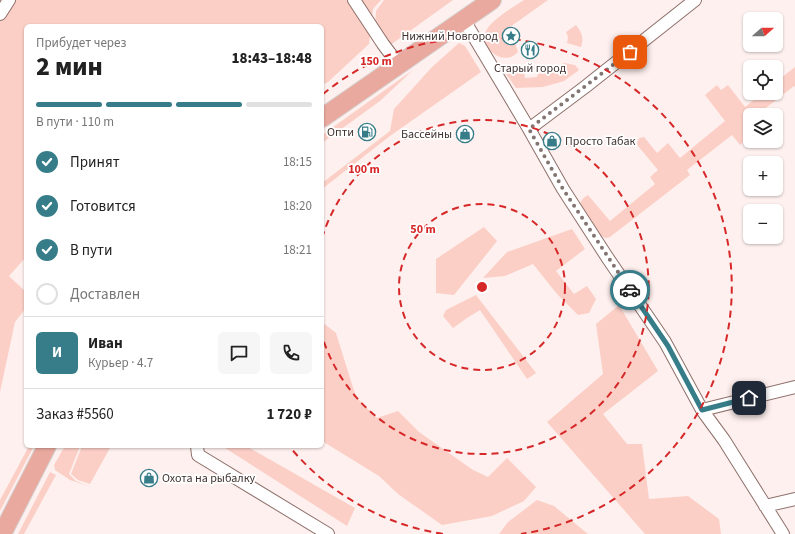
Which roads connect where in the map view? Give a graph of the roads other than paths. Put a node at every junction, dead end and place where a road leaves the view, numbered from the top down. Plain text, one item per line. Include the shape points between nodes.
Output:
1 (9, 0) edge
2 (354, 0) edge
3 (492, 0) edge
4 (695, 0) edge
5 (0, 14) edge
6 (464, 20) junction
7 (398, 64) junction
8 (324, 117) edge
9 (529, 129) junction
10 (795, 387) edge
11 (702, 410) junction
12 (46, 448) edge
13 (197, 448) edge
14 (795, 499) edge
15 (765, 506) junction
16 (2, 534) edge
17 (328, 534) edge
18 (782, 534) edge

1 - 5 street
2 - 7 street
3 - 6 main road
4 - 9 street
6 - 7 main road
6 - 9 street
7 - 8 main road
9 - 11 street via 563,189 668,346
10 - 11 street
11 - 15 street
12 - 16 main road
13 - 17 street via 198,455
14 - 15 street
15 - 18 street

